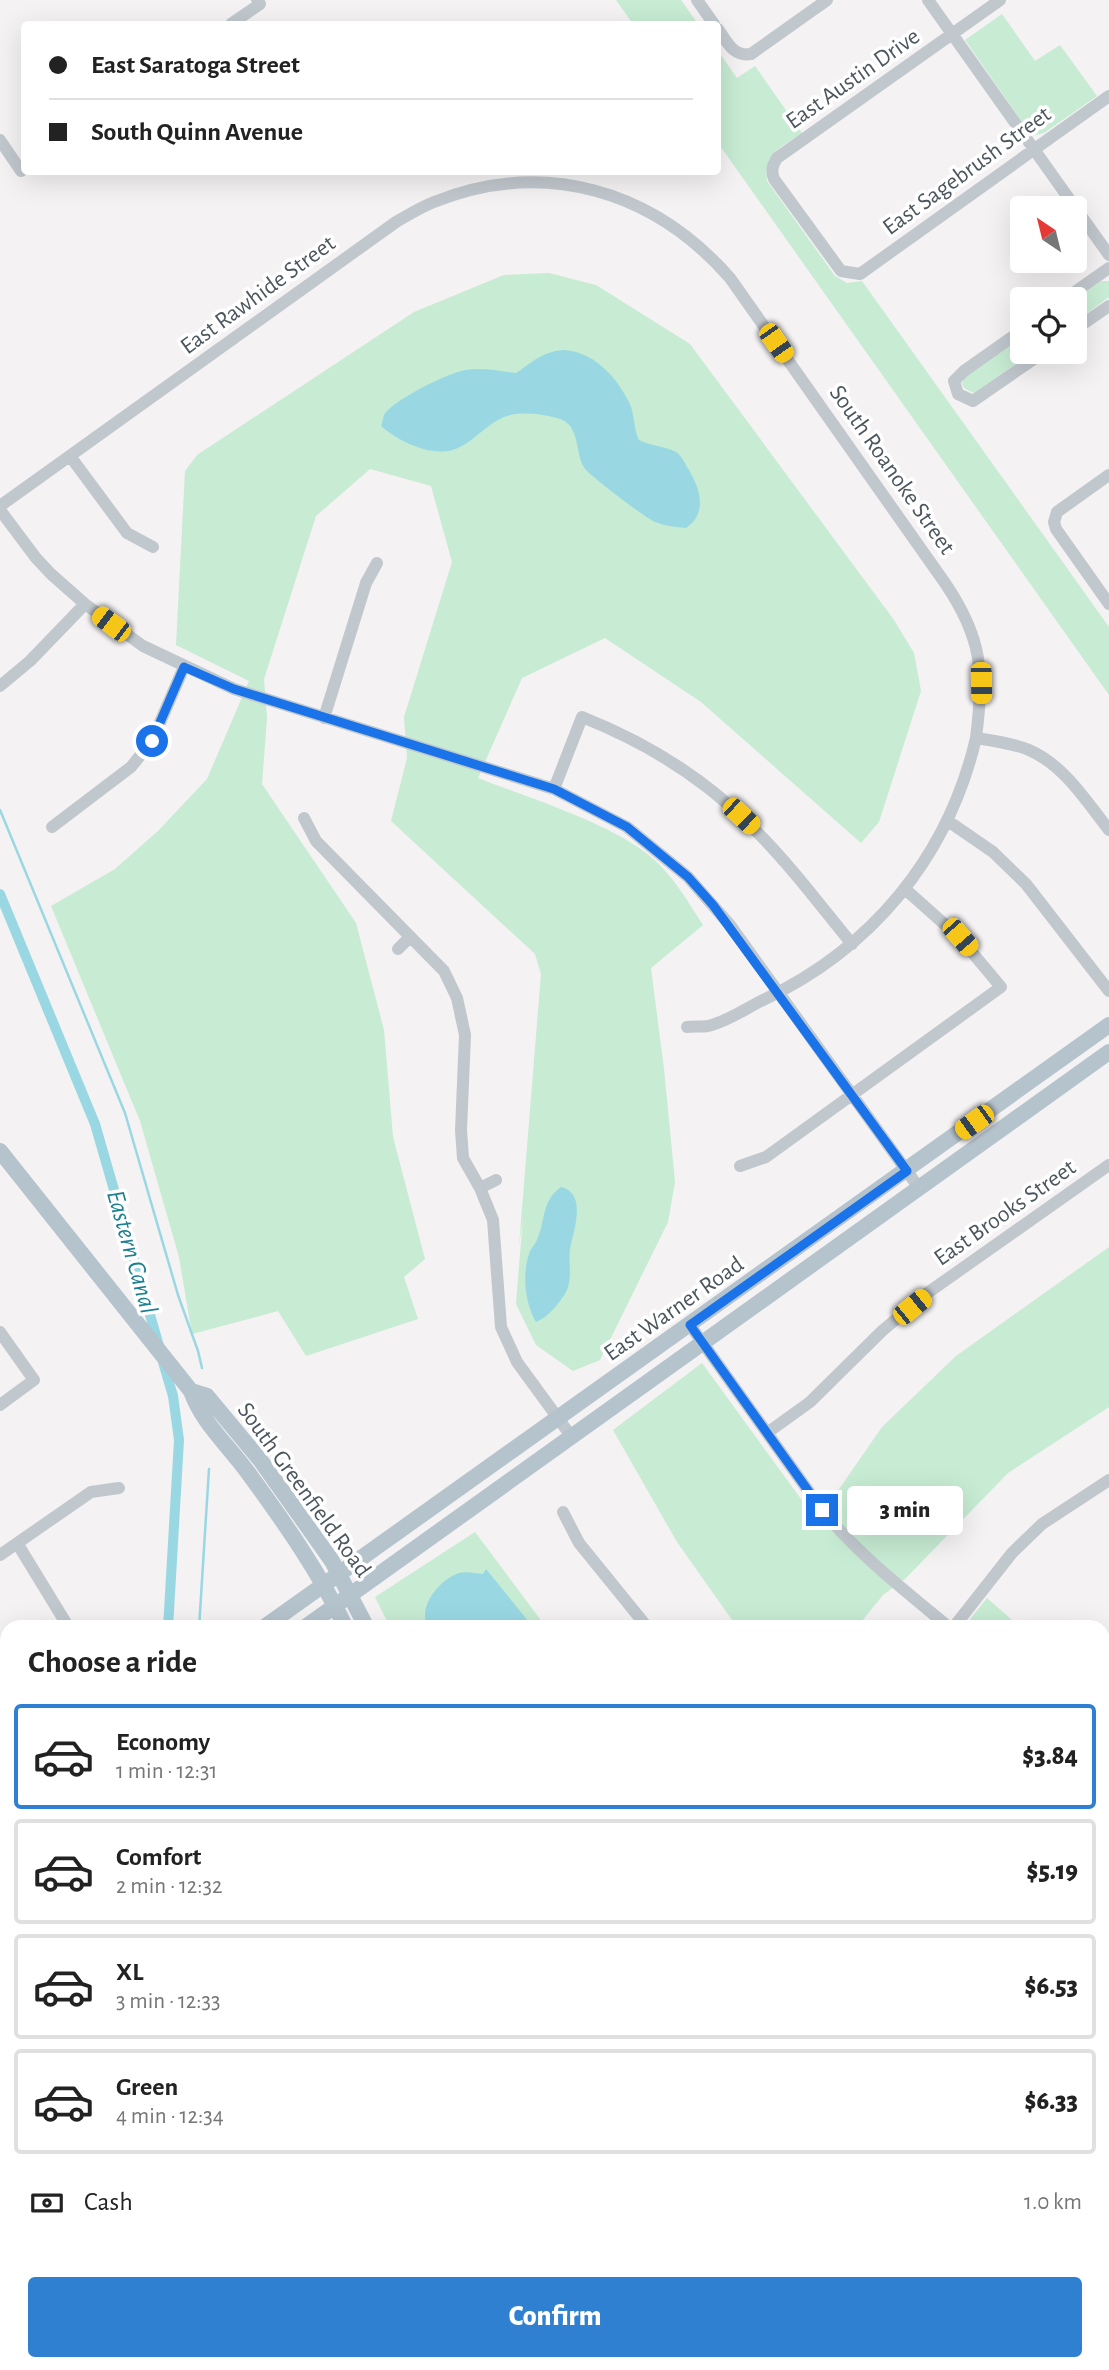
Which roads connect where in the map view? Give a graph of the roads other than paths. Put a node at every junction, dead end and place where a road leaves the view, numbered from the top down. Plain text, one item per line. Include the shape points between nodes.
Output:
1 (697, 0) edge
2 (827, 0) edge
3 (928, 0) edge
4 (1000, 0) edge
5 (259, 2) edge
6 (235, 21) edge
7 (712, 21) edge
8 (721, 33) edge
9 (952, 34) junction
10 (1109, 96) edge
11 (0, 140) edge
12 (1034, 149) junction
13 (21, 166) edge
14 (555, 177) edge
15 (1109, 255) edge
16 (1109, 268) edge
17 (848, 274) joint
18 (1082, 287) edge
19 (1109, 306) edge
20 (1087, 321) edge
21 (1010, 338) edge
22 (1027, 364) edge
23 (70, 456) junction
24 (1109, 475) edge
25 (0, 508) edge
26 (153, 547) dead end
27 (377, 563) dead end
28 (85, 604) junction
29 (1109, 604) edge
30 (184, 667) junction
31 (0, 685) edge
32 (324, 718) junction
33 (976, 738) junction
34 (554, 789) junction
35 (304, 818) dead end
36 (948, 821) junction
37 (52, 827) dead end
38 (1109, 830) edge
39 (905, 889) junction
40 (410, 937) junction
41 (852, 944) junction
42 (398, 949) dead end
43 (1109, 991) edge
44 (778, 993) junction
45 (1109, 1025) edge
46 (687, 1027) dead end
47 (1109, 1052) edge
48 (851, 1096) junction
49 (2, 1156) edge
50 (1109, 1165) edge
51 (740, 1166) dead end
52 (907, 1171) junction
53 (496, 1180) dead end
54 (480, 1188) junction
55 (919, 1188) junction
56 (690, 1325) junction
57 (0, 1332) edge
58 (703, 1343) junction
59 (191, 1391) junction
60 (0, 1405) edge
61 (559, 1418) junction
62 (767, 1433) junction
63 (571, 1436) junction
64 (1109, 1480) edge
65 (119, 1488) dead end
66 (563, 1512) dead end
67 (17, 1543) junction
68 (0, 1555) edge
69 (339, 1574) junction
70 (323, 1585) junction
71 (351, 1594) junction
72 (334, 1606) junction
73 (64, 1620) edge
74 (275, 1620) edge
75 (315, 1620) edge
76 (342, 1620) edge
77 (363, 1620) edge
78 (642, 1620) edge
79 (941, 1620) edge
80 (958, 1620) edge

1 - 7 street
2 - 8 street via 743,55
3 - 9 street
4 - 9 street, East Austin Drive
5 - 6 street
9 - 12 street
9 - 17 street, East Austin Drive via 777,158 772,172 841,271
10 - 12 street, East Sagebrush Street
11 - 13 street
12 - 15 street
12 - 17 street, East Sagebrush Street via 860,274
14 - 23 street, East Rawhide Street via 457,193 396,222
14 - 33 street, South Roanoke Street via 644,209 688,237 730,278 958,602 981,667
16 - 18 street
19 - 20 street
21 - 22 street via 954,381 958,394 973,401
23 - 25 street, East Rawhide Street
23 - 26 street via 127,533
24 - 29 street via 1061,509 1054,522
25 - 28 street via 36,558
27 - 32 street via 366,583
28 - 30 street via 143,646
28 - 31 street
30 - 32 street via 234,689
30 - 37 street via 152,741 141,755
32 - 34 street
33 - 36 street, South Roanoke Street
33 - 38 street via 1043,757 1070,781
34 - 41 street via 582,717 642,743 730,805
34 - 44 street via 627,827 688,877 730,925
35 - 40 street via 316,841
36 - 39 street, South Roanoke Street
36 - 43 street via 993,852 1026,884
39 - 41 street, South Roanoke Street
39 - 48 street via 960,937 1000,987
40 - 42 street
40 - 54 street via 444,971 457,998 465,1035 463,1158
41 - 44 street, South Roanoke Street
44 - 46 street, South Roanoke Street via 709,1026
44 - 48 street
45 - 52 main road, East Warner Road
47 - 55 main road, East Warner Road
48 - 51 street via 766,1157
48 - 52 street
49 - 59 main road, South Greenfield Road
50 - 62 street, East Brooks Street via 926,1294 810,1402
52 - 55 street
52 - 56 main road, East Warner Road
53 - 54 street
54 - 61 street via 493,1220 501,1326 517,1362
55 - 58 main road, East Warner Road
56 - 58 street
56 - 61 main road, East Warner Road
57 - 60 street via 34,1380
58 - 62 street
58 - 63 main road, East Warner Road
59 - 69 main road, South Greenfield Road via 207,1396 261,1461
59 - 70 main road, South Greenfield Road via 198,1410 247,1472
61 - 63 street
61 - 69 main road, East Warner Road
62 - 79 street via 844,1537
63 - 71 main road, East Warner Road
64 - 80 street via 1042,1524
65 - 67 street via 91,1492
66 - 78 street via 579,1543
67 - 68 street
67 - 73 street
69 - 70 main road, East Warner Road
69 - 71 main road, South Greenfield Road
70 - 72 main road, South Greenfield Road
70 - 74 main road, East Warner Road
71 - 72 main road, East Warner Road
71 - 77 main road, South Greenfield Road
72 - 75 main road, East Warner Road
72 - 76 main road, South Greenfield Road

